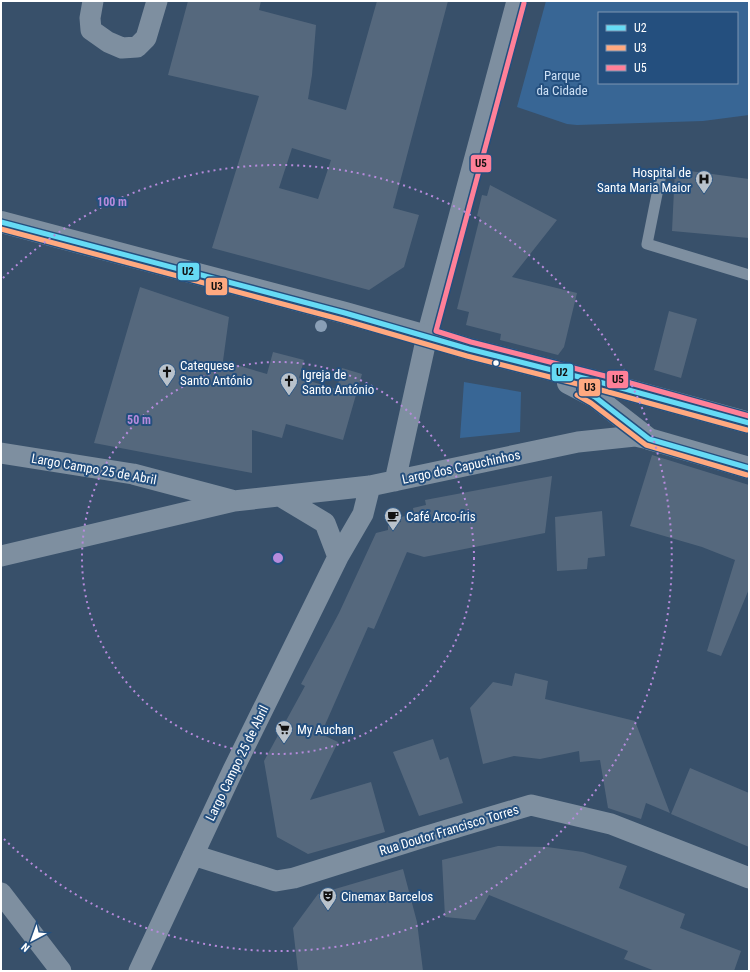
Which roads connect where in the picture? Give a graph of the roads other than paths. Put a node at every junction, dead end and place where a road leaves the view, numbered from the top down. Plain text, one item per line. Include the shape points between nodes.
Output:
1 (93, 1) edge
2 (157, 1) edge
3 (517, 1) edge
4 (660, 179) dead end
5 (1, 222) edge
6 (749, 275) edge
7 (427, 336) junction
8 (537, 366) junction
9 (749, 423) edge
10 (649, 439) junction
11 (1, 453) edge
12 (749, 468) edge
13 (395, 480) junction
14 (370, 486) junction
15 (280, 496) junction
16 (234, 501) junction
17 (1, 556) edge
18 (338, 557) junction
19 (193, 855) junction
20 (749, 878) edge
21 (1, 892) edge
22 (61, 971) edge
23 (139, 971) edge

1 - 2 street via 91,30 122,48 137,47 146,38
3 - 7 street, Largo dos Capuchinhos
4 - 6 lane via 647,244
5 - 7 street
7 - 8 street
7 - 13 street, Largo dos Capuchinhos
8 - 9 street
8 - 10 street via 595,397
10 - 12 street
10 - 13 street, Largo dos Capuchinhos via 635,436 578,442
11 - 16 street, Largo Campo 25 de Abril via 133,474
13 - 14 street, Largo Campo 25 de Abril
14 - 15 street, Largo Campo 25 de Abril
14 - 18 street, Largo Campo 25 de Abril via 363,514
15 - 16 street, Largo Campo 25 de Abril
15 - 18 street via 325,522
16 - 17 street, Largo Campo 25 de Abril
18 - 19 street, Largo Campo 25 de Abril
19 - 20 street, Rua Doutor Francisco Torres via 276,881 294,878 531,805 611,824
19 - 23 street, Largo Campo 25 de Abril
21 - 22 street

